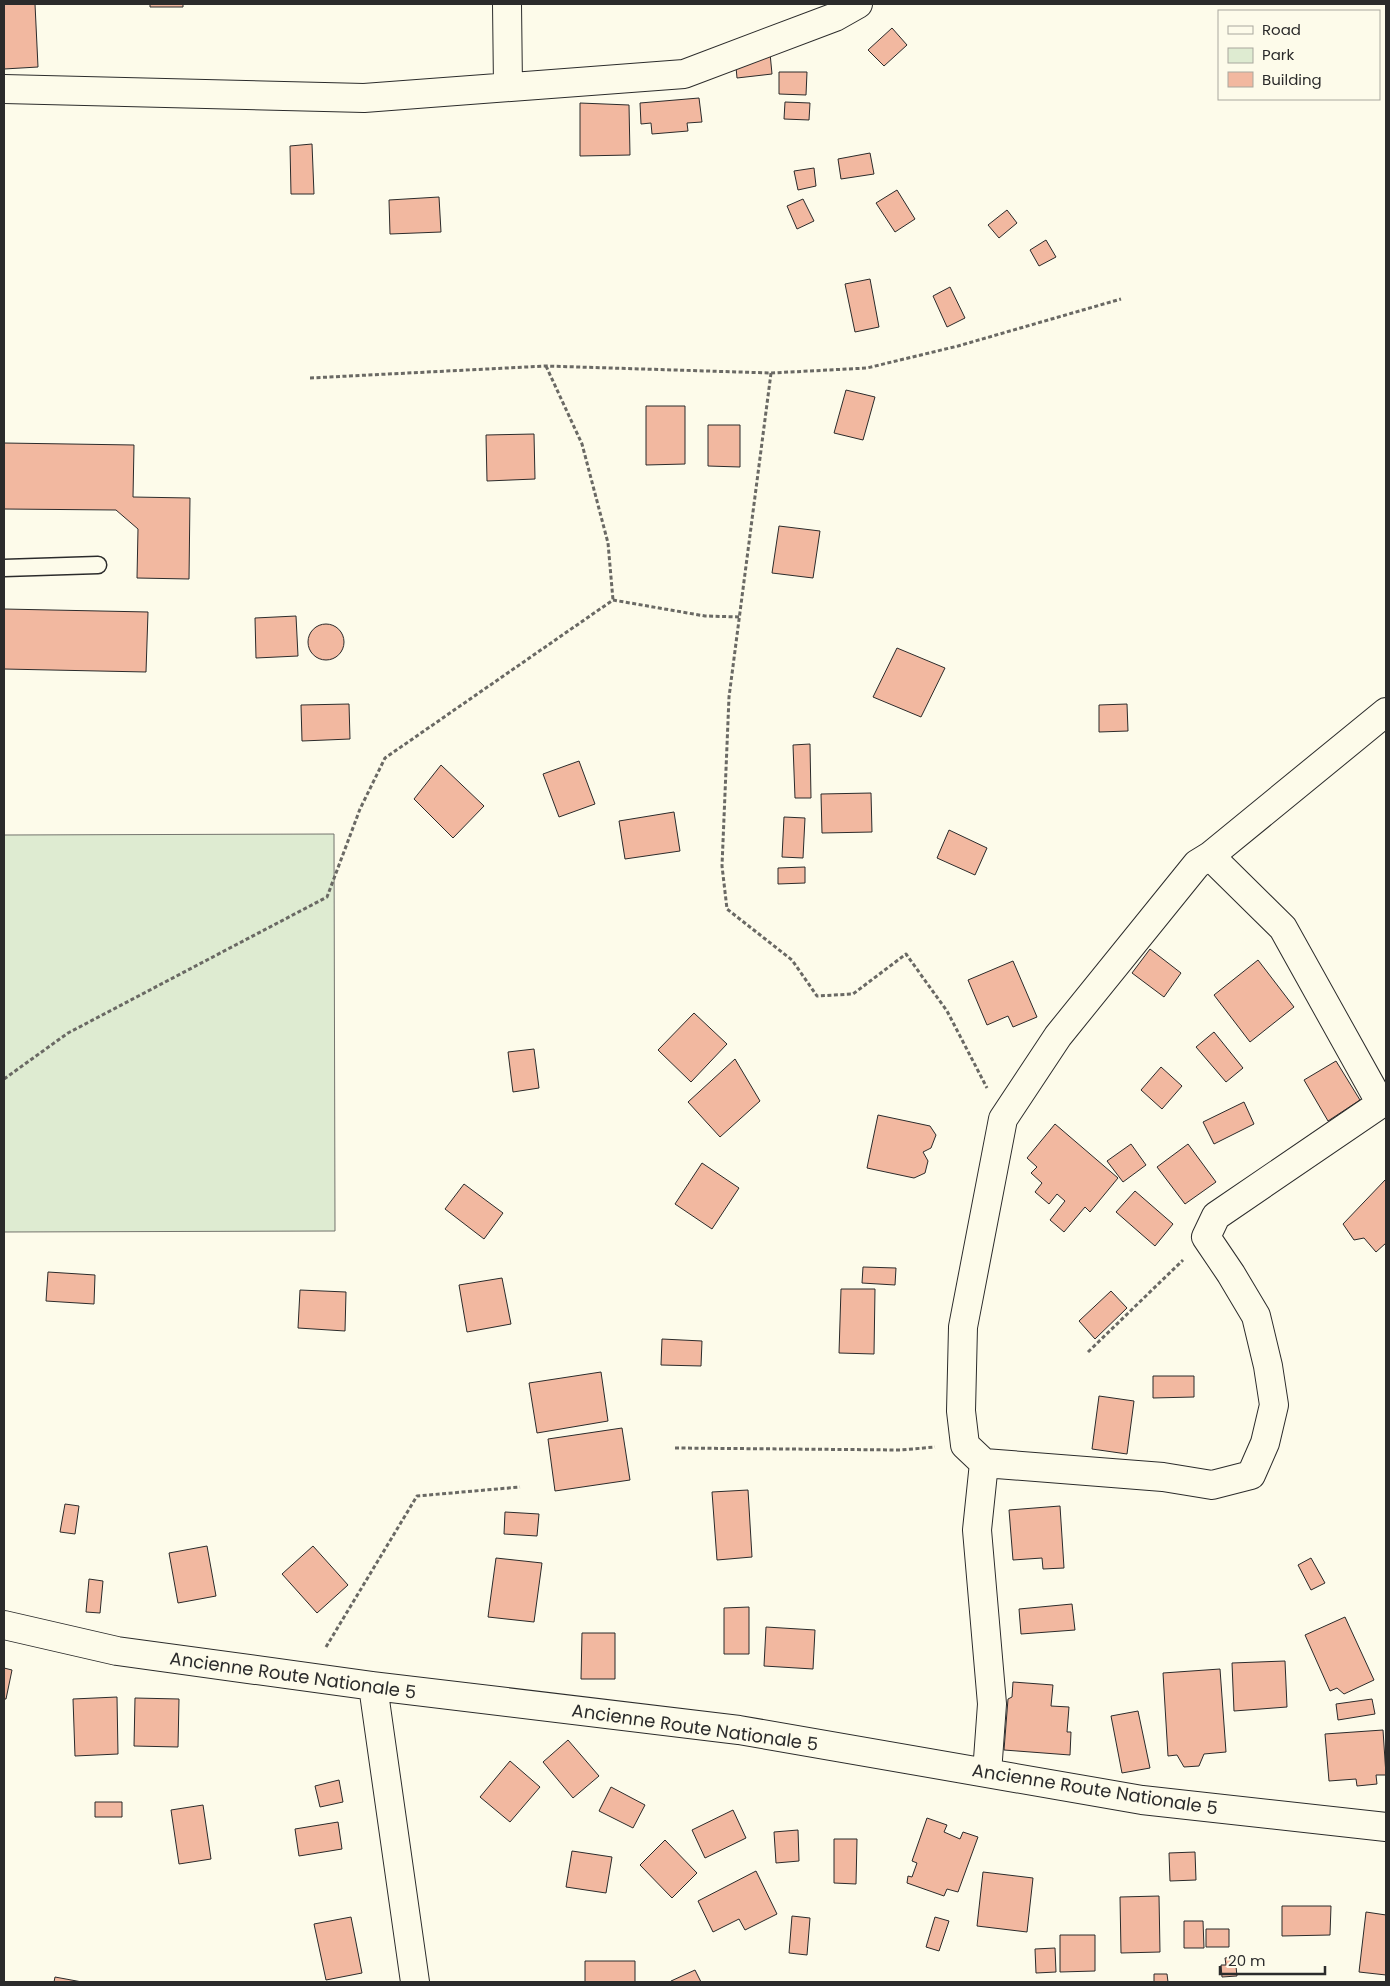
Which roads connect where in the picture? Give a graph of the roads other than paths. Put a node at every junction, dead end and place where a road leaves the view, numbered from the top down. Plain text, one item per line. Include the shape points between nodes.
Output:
1 (507, 4) edge
2 (858, 4) edge
3 (508, 88) junction
4 (4, 90) edge
5 (98, 565) dead end
6 (4, 568) edge
7 (1386, 712) edge
8 (1210, 856) junction
9 (1383, 1102) edge
10 (974, 1454) junction
11 (4, 1625) edge
12 (373, 1686) junction
13 (986, 1773) junction
14 (1386, 1827) edge
15 (413, 1982) edge

1 - 3 street
2 - 3 street via 835,17 684,74
3 - 4 street via 364,98
5 - 6 lane
7 - 8 street
8 - 9 street via 1283,928
8 - 10 street via 1197,864 1058,1036 1003,1119 963,1327 961,1412
9 - 10 street via 1216,1216 1206,1237 1256,1316 1268,1366 1274,1405 1265,1443 1251,1475 1212,1486
10 - 13 street via 992,1704
11 - 12 street, Ancienne Route Nationale 5 via 116,1651
12 - 13 street, Ancienne Route Nationale 5 via 739,1730
12 - 15 street
13 - 14 street, Ancienne Route Nationale 5 via 1142,1800

